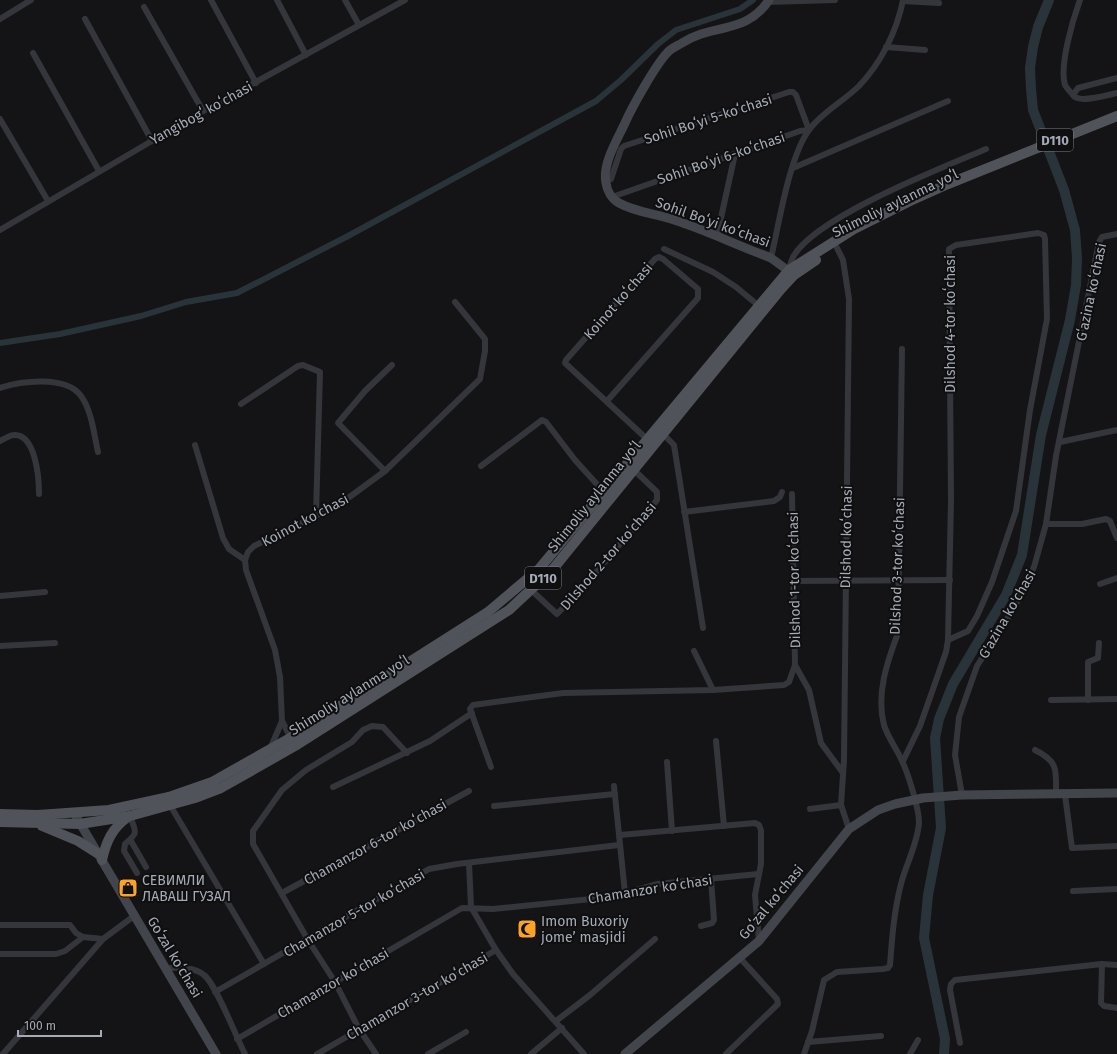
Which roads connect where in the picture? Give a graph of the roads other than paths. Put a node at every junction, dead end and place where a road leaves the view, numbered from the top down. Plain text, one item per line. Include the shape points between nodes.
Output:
1 (211, 0) edge
2 (277, 0) edge
3 (345, 0) edge
4 (405, 0) edge
5 (834, 0) edge
6 (1080, 0) edge
7 (29, 1) edge
8 (768, 1) edge
9 (903, 1) edge
10 (939, 3) dead end
11 (144, 7) dead end
12 (0, 19) edge
13 (85, 19) dead end
14 (359, 25) junction
15 (886, 47) junction
16 (925, 50) dead end
17 (33, 53) dead end
18 (306, 55) junction
19 (1117, 78) edge
20 (256, 82) junction
21 (1117, 92) edge
22 (1073, 94) junction
23 (948, 101) dead end
24 (203, 111) junction
25 (1117, 116) edge
26 (0, 119) edge
27 (809, 130) junction
28 (152, 141) junction
29 (986, 149) dead end
30 (735, 154) junction
31 (793, 168) junction
32 (985, 170) junction
33 (99, 171) junction
34 (605, 182) junction
35 (612, 197) junction
36 (48, 201) junction
37 (0, 230) edge
38 (1117, 234) edge
39 (717, 236) junction
40 (836, 246) junction
41 (664, 249) dead end
42 (771, 258) junction
43 (791, 273) junction
44 (455, 302) dead end
45 (759, 306) junction
46 (902, 349) dead end
47 (1076, 362) joint
48 (392, 365) dead end
49 (0, 388) edge
50 (607, 402) junction
51 (242, 404) dead end
52 (1117, 430) edge
53 (663, 434) junction
54 (0, 441) edge
55 (650, 442) junction
56 (1060, 442) junction
57 (195, 445) dead end
58 (98, 452) dead end
59 (482, 466) dead end
60 (634, 470) junction
61 (385, 471) junction
62 (604, 492) junction
63 (782, 492) dead end
64 (39, 494) dead end
65 (792, 494) dead end
66 (684, 512) junction
67 (316, 515) junction
68 (1046, 524) junction
69 (1117, 538) edge
70 (245, 560) junction
71 (1117, 578) edge
72 (846, 580) junction
73 (898, 580) junction
74 (950, 580) junction
75 (794, 581) junction
76 (1100, 584) dead end
77 (530, 590) junction
78 (45, 592) dead end
79 (0, 596) edge
80 (703, 628) dead end
81 (948, 640) junction
82 (451, 641) junction
83 (55, 643) dead end
84 (1099, 643) dead end
85 (0, 646) edge
86 (694, 651) dead end
87 (796, 665) junction
88 (713, 690) junction
89 (1117, 699) edge
90 (1051, 700) dead end
91 (1088, 700) junction
92 (472, 713) junction
93 (282, 721) junction
94 (716, 741) dead end
95 (293, 742) junction
96 (269, 750) junction
97 (1036, 750) dead end
98 (407, 752) junction
99 (903, 761) junction
100 (667, 762) dead end
101 (491, 767) dead end
102 (843, 773) junction
103 (614, 786) dead end
104 (332, 787) dead end
105 (469, 791) dead end
106 (1117, 793) edge
107 (614, 794) junction
108 (962, 795) junction
109 (1060, 795) junction
110 (919, 798) junction
111 (170, 805) junction
112 (841, 805) junction
113 (494, 806) dead end
114 (810, 809) dead end
115 (74, 813) junction
116 (0, 814) edge
117 (130, 816) junction
118 (0, 822) edge
119 (37, 823) junction
120 (80, 824) junction
121 (724, 826) junction
122 (849, 829) junction
123 (672, 831) junction
124 (620, 835) junction
125 (131, 840) junction
126 (619, 845) junction
127 (1117, 846) edge
128 (100, 856) junction
129 (469, 863) junction
130 (146, 867) dead end
131 (137, 873) dead end
132 (758, 874) junction
133 (711, 879) junction
134 (1117, 889) edge
135 (1073, 891) dead end
136 (282, 893) junction
137 (625, 893) junction
138 (471, 907) junction
139 (134, 916) junction
140 (0, 925) edge
141 (701, 926) dead end
142 (83, 937) junction
143 (103, 939) junction
144 (655, 939) dead end
145 (308, 940) junction
146 (758, 941) junction
147 (496, 950) junction
148 (0, 954) edge
149 (740, 958) junction
150 (264, 964) junction
151 (1102, 964) junction
152 (1117, 965) edge
153 (165, 968) junction
154 (335, 982) junction
155 (215, 992) junction
156 (1117, 1008) edge
157 (556, 1021) junction
158 (562, 1028) junction
159 (359, 1029) junction
160 (466, 1032) dead end
161 (881, 1036) dead end
162 (237, 1039) junction
163 (918, 1040) dead end
164 (808, 1042) junction
165 (960, 1044) dead end
166 (3, 1054) edge
167 (216, 1054) edge
168 (245, 1054) edge
169 (317, 1054) edge
170 (376, 1054) edge
171 (428, 1054) edge
172 (531, 1054) edge
173 (584, 1054) edge
174 (625, 1054) edge
175 (726, 1054) edge
176 (804, 1054) edge
177 (910, 1054) edge

1 - 20 street
2 - 18 street
3 - 14 street
4 - 14 street, Yangibogʻ koʻchasi
5 - 8 street
6 - 22 street via 1063,68 1065,85
7 - 12 street
8 - 34 main road via 743,24 700,34 667,53 627,118 611,154
9 - 10 street
9 - 15 street via 898,23
11 - 24 street
13 - 28 street
14 - 18 street, Yangibogʻ koʻchasi
15 - 16 street
15 - 27 street via 880,60 858,86
17 - 33 street
18 - 20 street, Yangibogʻ koʻchasi
19 - 22 street via 1078,88
20 - 24 street, Yangibogʻ koʻchasi
21 - 22 street via 1086,99 1077,98
23 - 31 street
24 - 28 street, Yangibogʻ koʻchasi
25 - 32 main road, Shimoliy aylanma yoʻl / D110
26 - 36 street
27 - 30 street, Sohil Boʻyi 6-koʻchasi
27 - 31 street via 798,150
27 - 34 street, Sohil Boʻyi 5-koʻchasi via 796,95 789,92 624,146 611,179
28 - 33 street, Yangibogʻ koʻchasi
29 - 43 street via 876,198 832,223 806,242 793,258
30 - 35 street, Sohil Boʻyi 6-koʻchasi
30 - 39 street
31 - 42 street
32 - 40 main road, Shimoliy aylanma yoʻl / D110 via 970,181 891,217
32 - 43 main road, Shimoliy aylanma yoʻl / D110 via 877,216 834,241
33 - 36 street, Yangibogʻ koʻchasi
34 - 35 main road
35 - 39 main road, Sohil Boʻyi koʻchasi via 628,207
36 - 37 street, Yangibogʻ koʻchasi
38 - 47 street, Gʻazina koʻchasi via 1102,237 1100,242
39 - 42 main road, Sohil Boʻyi koʻchasi
40 - 43 main road, Shimoliy aylanma yoʻl / D110
40 - 72 street, Dilshod koʻchasi via 843,260 849,299
41 - 45 street via 713,272
42 - 43 main road, Sohil Boʻyi koʻchasi
43 - 45 main road, Shimoliy aylanma yoʻl / D110
43 - 53 main road, Shimoliy aylanma yoʻl / D110
44 - 61 street, Koinot koʻchasi via 484,339 485,351 480,379
45 - 55 main road, Shimoliy aylanma yoʻl / D110
46 - 73 street, Dilshod 3-tor koʻchasi
47 - 56 street, G'azina ko'chasi
48 - 61 street via 365,391 338,423
49 - 58 street via 22,381 39,381 71,387 81,396 87,408
50 - 50 street, Koinot koʻchasi via 567,366 566,360 659,257 698,290 698,298
50 - 55 street, Koinot koʻchasi
51 - 67 street via 298,366 303,365 320,372
52 - 56 street
53 - 55 main road, Shimoliy aylanma yoʻl / D110
53 - 66 street via 674,445
54 - 64 street via 14,435 22,437 27,442 37,464
55 - 60 main road, Shimoliy aylanma yoʻl / D110
55 - 62 main road, Shimoliy aylanma yoʻl / D110
56 - 68 street, G'azina ko'chasi
57 - 70 street via 223,538 229,549
59 - 62 street via 542,420
60 - 77 main road, Shimoliy aylanma yoʻl / D110 via 553,569
60 - 77 street, Dilshod 2-tor koʻchasi via 657,492 657,500 587,583 557,614
61 - 67 street, Koinot koʻchasi via 340,504
62 - 82 main road, Shimoliy aylanma yoʻl / D110 via 539,569
63 - 66 street via 774,501
65 - 75 street, Dilshod 1-tor koʻchasi
66 - 80 street
67 - 70 street, Koinot koʻchasi via 254,546
68 - 69 street via 1082,524 1106,519 1110,521
68 - 108 street, G'azina ko'chasi via 1026,588 977,666 959,717 955,755
70 - 93 street via 246,570 275,650 280,677
71 - 76 street
72 - 73 street
72 - 75 street
72 - 102 street, Dilshod koʻchasi
73 - 74 street
73 - 99 street, Dilshod 3-tor koʻchasi via 898,633 886,668 881,698 884,725
74 - 81 street, Dilshod 4-tor koʻchasi
74 - 81 street, Dilshod 4-tor koʻchasi via 949,249 956,245 1042,233 1045,239 1047,319 1030,410 1016,511 992,582 977,616 968,631
75 - 87 street, Dilshod 1-tor koʻchasi
77 - 82 main road, Shimoliy aylanma yoʻl / D110 via 509,610
78 - 79 street
81 - 99 street, Dilshod 4-tor koʻchasi via 920,726
82 - 95 main road, Shimoliy aylanma yoʻl / D110
83 - 85 street
84 - 91 street via 1098,658 1088,662
86 - 88 street
87 - 88 street via 791,679 784,684
87 - 102 street via 809,690 821,743
88 - 92 street via 563,693 473,705 470,707
89 - 91 street
90 - 91 street
92 - 98 street via 430,741
92 - 101 street
93 - 95 street
93 - 96 street
94 - 121 street
95 - 96 main road, Shimoliy aylanma yoʻl / D110
95 - 111 main road, Shimoliy aylanma yoʻl / D110 via 222,788
96 - 115 main road, Shimoliy aylanma yoʻl / D110 via 212,782 169,797 109,810
97 - 109 street via 1052,761
98 - 104 street
98 - 136 street via 387,731 372,726 363,730 352,742 306,770 282,790 253,831 251,838
99 - 110 street, Dilshod 3-tor koʻchasi
100 - 123 street
102 - 112 street, Dilshod koʻchasi
103 - 107 street
105 - 136 street, Chamanzor 6-tor koʻchasi
106 - 109 main road, Goʻzal koʻchasi
107 - 113 street
107 - 124 street
108 - 109 main road, Goʻzal koʻchasi
108 - 110 main road, Goʻzal koʻchasi
109 - 127 street via 1072,848
110 - 122 main road, Goʻzal koʻchasi via 878,810
110 - 164 street, Dilshod 3-tor koʻchasi via 919,822 901,883 892,930 890,965 883,969 838,972 827,977 822,985
111 - 117 main road, Shimoliy aylanma yoʻl / D110
111 - 150 street
112 - 114 street
112 - 122 street, Dilshod koʻchasi
115 - 116 main road, Shimoliy aylanma yoʻl / D110
115 - 120 main road, Goʻzal koʻchasi
117 - 120 main road, Shimoliy aylanma yoʻl / D110
117 - 125 street via 135,834
117 - 128 main road via 112,833
118 - 119 main road, Shimoliy aylanma yoʻl / D110
119 - 120 main road, Shimoliy aylanma yoʻl / D110
119 - 128 main road via 78,841
120 - 128 main road, Goʻzal koʻchasi
121 - 123 street
121 - 132 street via 755,823 759,825 761,864
122 - 146 main road, Goʻzal koʻchasi
123 - 124 street
124 - 126 street
125 - 130 street
125 - 131 street via 125,844 124,851
126 - 129 street, Chamanzor 5-tor koʻchasi
126 - 137 street
128 - 139 main road, Goʻzal koʻchasi
129 - 138 street
129 - 145 street, Chamanzor 5-tor koʻchasi via 441,866 418,874
132 - 133 street, Chamanzor koʻchasi
132 - 146 street via 755,895
133 - 137 street, Chamanzor koʻchasi via 658,884
133 - 141 street via 714,920
134 - 135 street
136 - 145 street
137 - 138 street, Chamanzor koʻchasi via 611,897 493,909
138 - 147 street
138 - 154 street, Chamanzor koʻchasi via 462,908
139 - 143 street
139 - 153 main road, Goʻzal koʻchasi
140 - 142 street via 70,925
142 - 143 street
142 - 148 street via 65,951 56,954
143 - 166 street
144 - 157 street
145 - 150 street, Chamanzor 5-tor koʻchasi
145 - 154 street
146 - 149 main road, Goʻzal koʻchasi
147 - 157 street via 513,974
147 - 159 street, Chamanzor 3-tor koʻchasi
149 - 174 main road, Goʻzal koʻchasi
149 - 175 street via 777,999 778,1004
150 - 155 street, Chamanzor 5-tor koʻchasi
151 - 152 street
151 - 156 street via 1101,1003
151 - 165 street via 955,980 950,990
153 - 155 street via 188,968 198,972 204,975
153 - 167 main road, Goʻzal koʻchasi
154 - 159 street
154 - 162 street, Chamanzor koʻchasi
155 - 162 street
157 - 158 street
158 - 172 street
158 - 173 street
159 - 169 street, Chamanzor 3-tor koʻchasi
159 - 170 street
160 - 171 street
161 - 164 street
162 - 168 street
163 - 177 street
164 - 176 street

